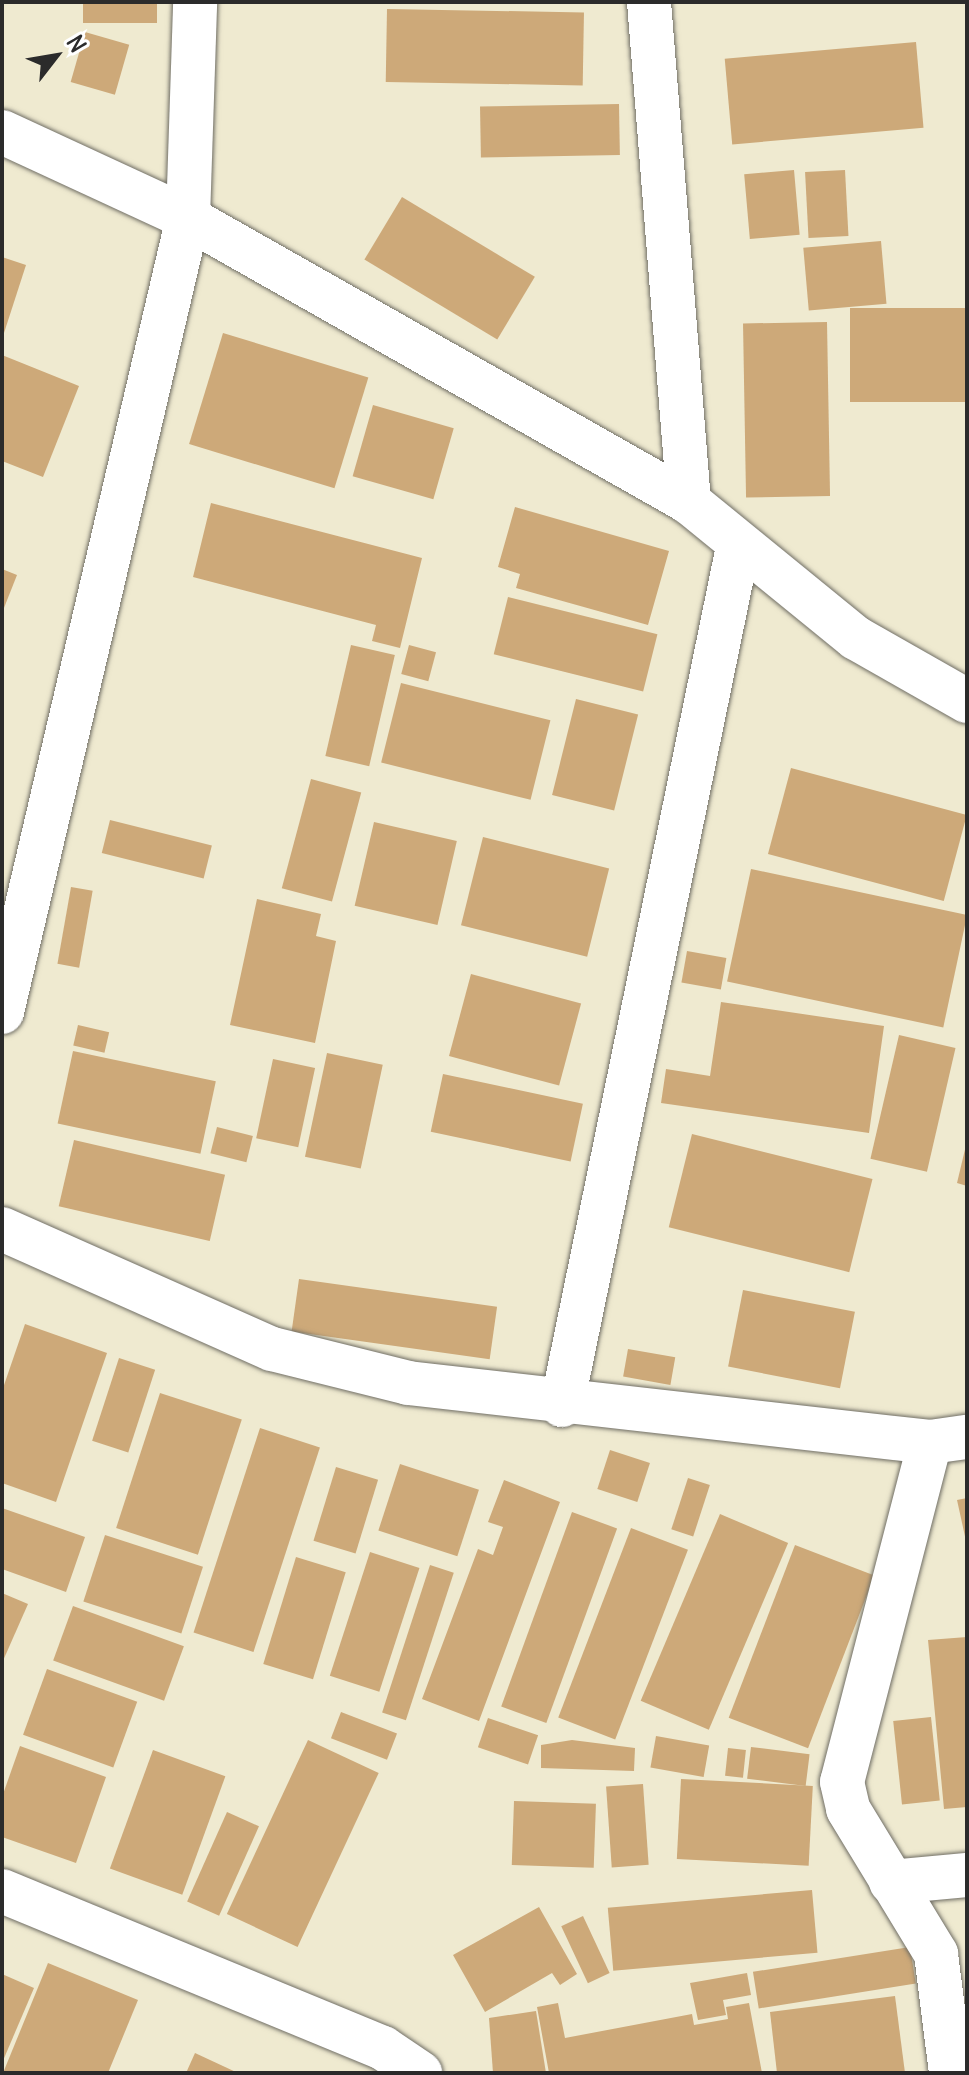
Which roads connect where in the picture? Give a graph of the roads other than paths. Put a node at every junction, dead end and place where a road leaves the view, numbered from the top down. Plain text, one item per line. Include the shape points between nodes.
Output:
1 (195, 2) edge
2 (649, 2) edge
3 (2, 132) edge
4 (188, 218) junction
5 (689, 502) junction
6 (738, 547) junction
7 (967, 701) edge
8 (2, 1012) edge
9 (2, 1229) edge
10 (562, 1405) junction
11 (948, 1439) edge
12 (967, 1875) edge
13 (891, 1882) junction
14 (2, 1891) edge
15 (420, 2073) edge
16 (951, 2073) edge

1 - 4 street
2 - 5 street
3 - 4 street
4 - 5 street
4 - 8 street
5 - 6 street
6 - 7 street via 856,638
6 - 10 street
9 - 10 street via 272,1349 408,1383
10 - 11 street
11 - 13 street via 843,1757 848,1809
12 - 13 street
13 - 16 street via 936,1954
14 - 15 street via 383,2048

